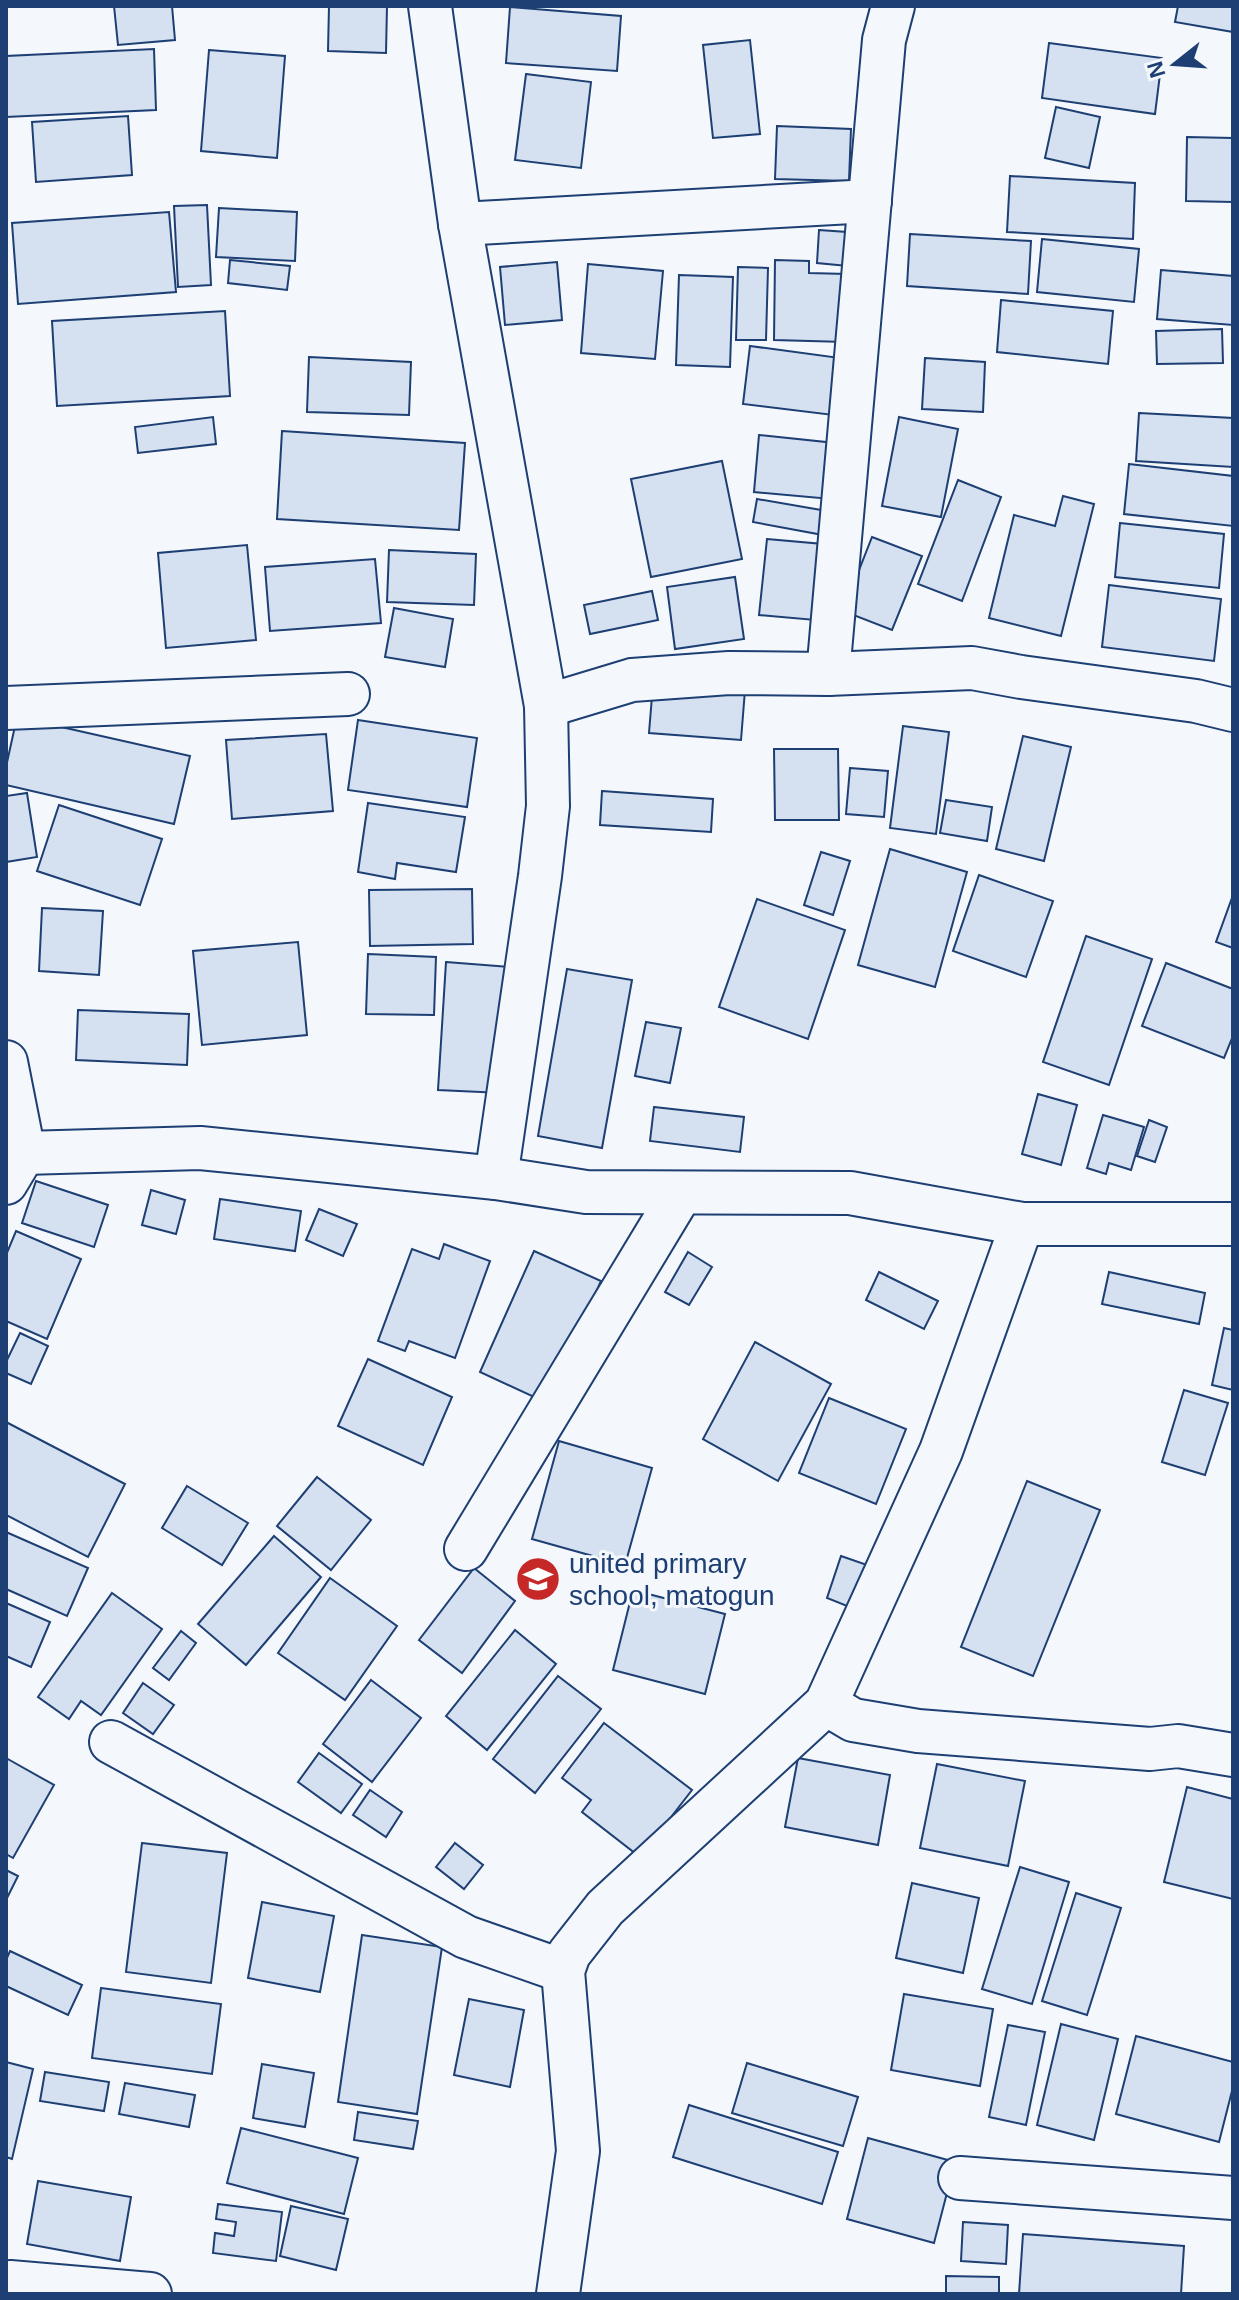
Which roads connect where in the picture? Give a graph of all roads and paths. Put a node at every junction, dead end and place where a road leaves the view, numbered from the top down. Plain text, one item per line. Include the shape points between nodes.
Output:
1 (430, 6) edge
2 (893, 6) edge
3 (870, 201) junction
4 (460, 224) junction
5 (828, 674) junction
6 (348, 694) dead end
7 (546, 706) junction
8 (6, 708) edge
9 (1233, 710) edge
10 (6, 1062) edge
11 (12, 1162) edge
12 (496, 1178) junction
13 (681, 1193) junction
14 (1022, 1224) junction
15 (1233, 1224) edge
16 (466, 1549) dead end
17 (826, 1704) junction
18 (111, 1742) dead end
19 (1233, 1755) edge
20 (563, 1971) junction
21 (960, 2178) dead end
22 (1233, 2198) edge
23 (10, 2282) dead end
24 (150, 2294) edge
25 (558, 2294) edge

1 - 4 street
2 - 3 street via 884,40
3 - 4 street
3 - 5 street
4 - 7 street
5 - 7 street via 729,673 632,680
5 - 9 street via 972,668
6 - 8 street
7 - 12 street via 546,820
10 - 11 street
11 - 12 street via 200,1148
12 - 13 street via 586,1192
13 - 14 street via 850,1193
13 - 16 street
14 - 15 street
14 - 17 street via 941,1451
17 - 19 street via 853,1720 918,1731 1150,1749 1178,1746
17 - 20 street via 605,1908 569,1954
18 - 20 street via 466,1937
20 - 25 street via 578,2151
21 - 22 street
23 - 24 street

